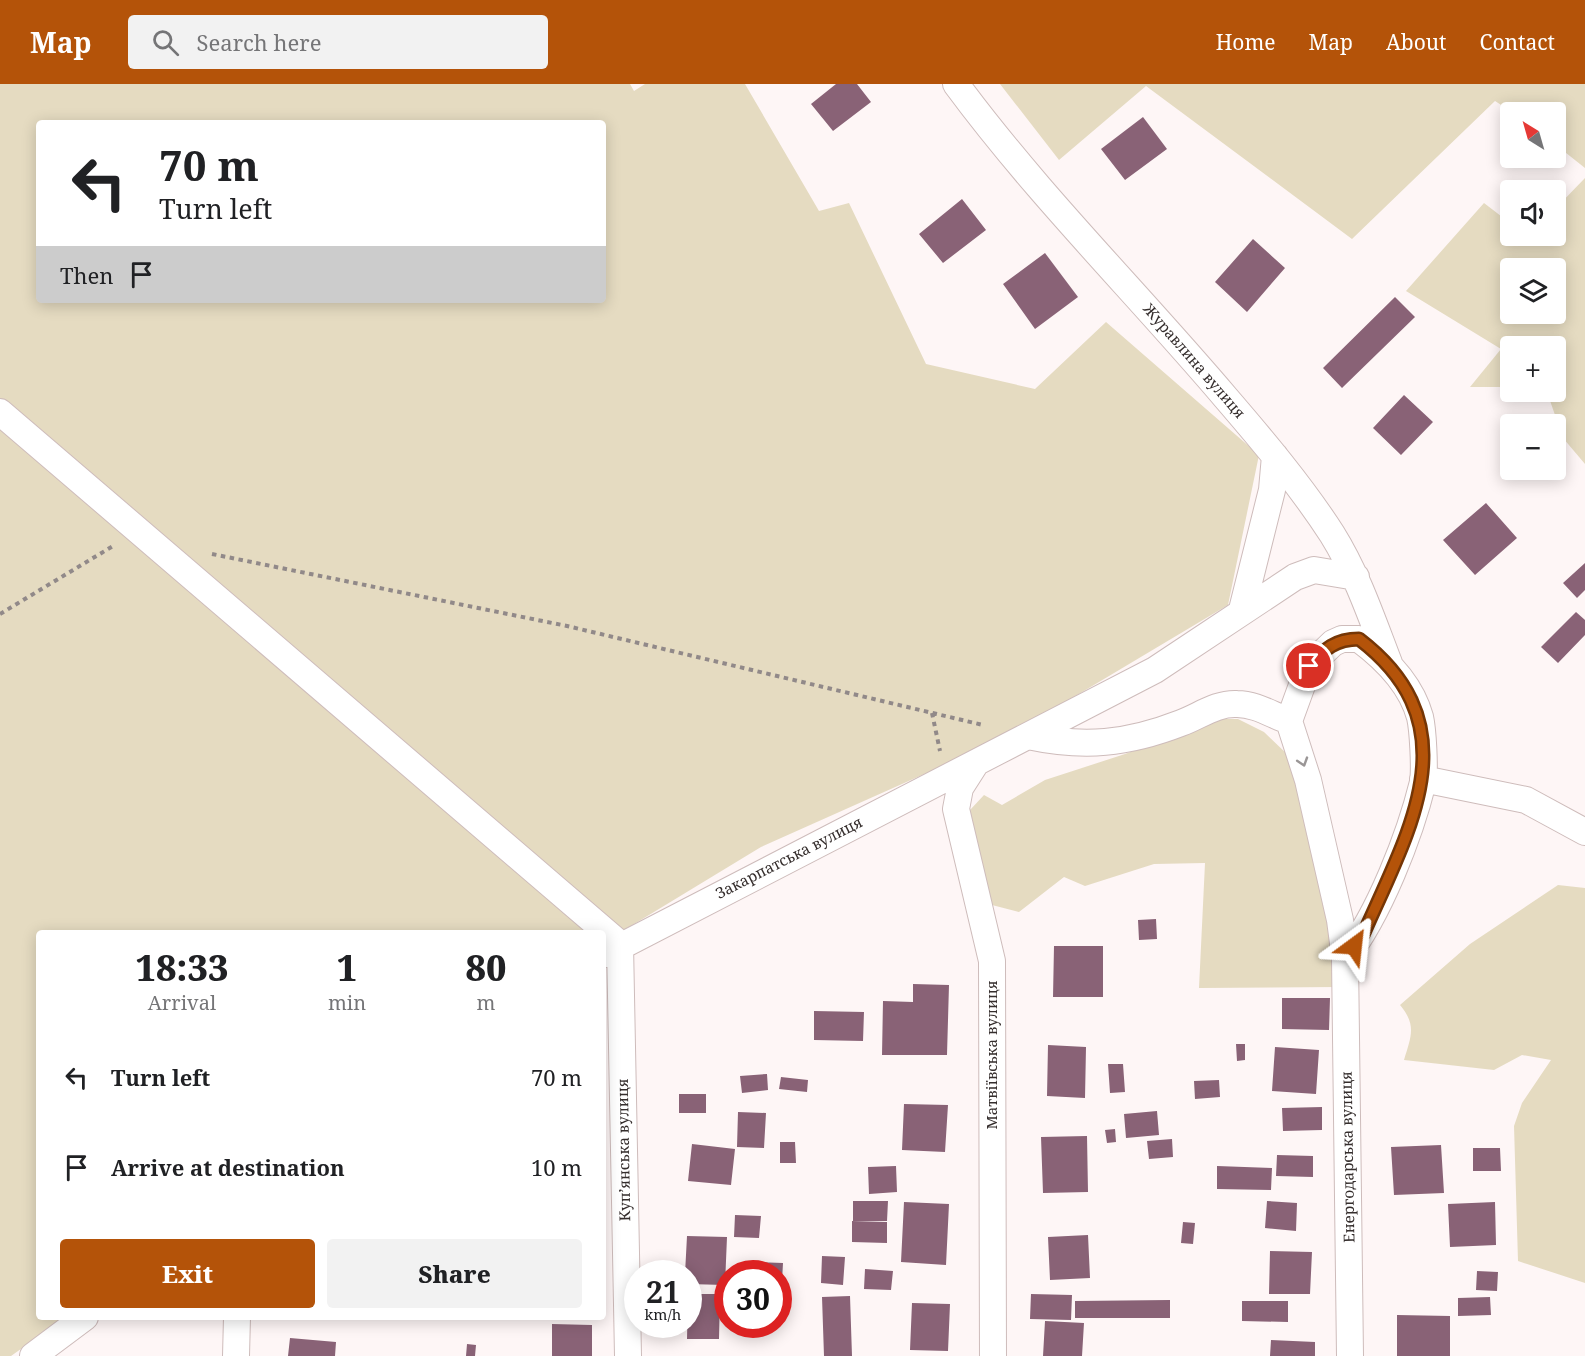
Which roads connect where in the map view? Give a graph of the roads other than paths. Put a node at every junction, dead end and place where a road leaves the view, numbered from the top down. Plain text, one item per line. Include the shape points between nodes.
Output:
1 (956, 84) edge
2 (0, 412) edge
3 (1275, 456) junction
4 (1356, 577) junction
5 (1242, 610) junction
6 (1390, 666) junction
7 (1289, 721) junction
8 (1028, 736) junction
9 (976, 763) junction
10 (1423, 779) junction
11 (1585, 832) edge
12 (589, 930) edge
13 (612, 950) edge
14 (1345, 958) junction
15 (81, 1320) edge
16 (237, 1320) edge
17 (33, 1356) edge
18 (236, 1356) edge
19 (628, 1356) edge
20 (993, 1356) edge
21 (1350, 1356) edge

1 - 3 street, Журавлина вулиця via 1039,188 1172,334
2 - 12 street via 139,530
3 - 4 street, Журавлина вулиця via 1331,533
3 - 5 street via 1272,490
4 - 5 street, Закарпатська вулиця via 1314,570 1295,577
4 - 6 street, Журавлина вулиця
5 - 8 street, Закарпатська вулиця via 1155,670
6 - 7 street via 1359,639 1333,643 1309,666
6 - 10 street via 1406,686 1420,719
7 - 8 street via 1258,707 1237,704 1217,706 1182,723 1129,740 1066,744
7 -> 14 street, Енергодарська вулиця via 1308,780
8 - 9 street, Закарпатська вулиця
9 - 13 street, Закарпатська вулиця
9 - 20 street, Матвіївська вулиця via 960,788 956,809 992,961
10 - 11 street via 1526,801
10 - 14 street via 1398,855 1363,935
13 - 19 street, Купʼянська вулиця
14 - 21 street, Енергодарська вулиця
15 - 17 street
16 - 18 street

